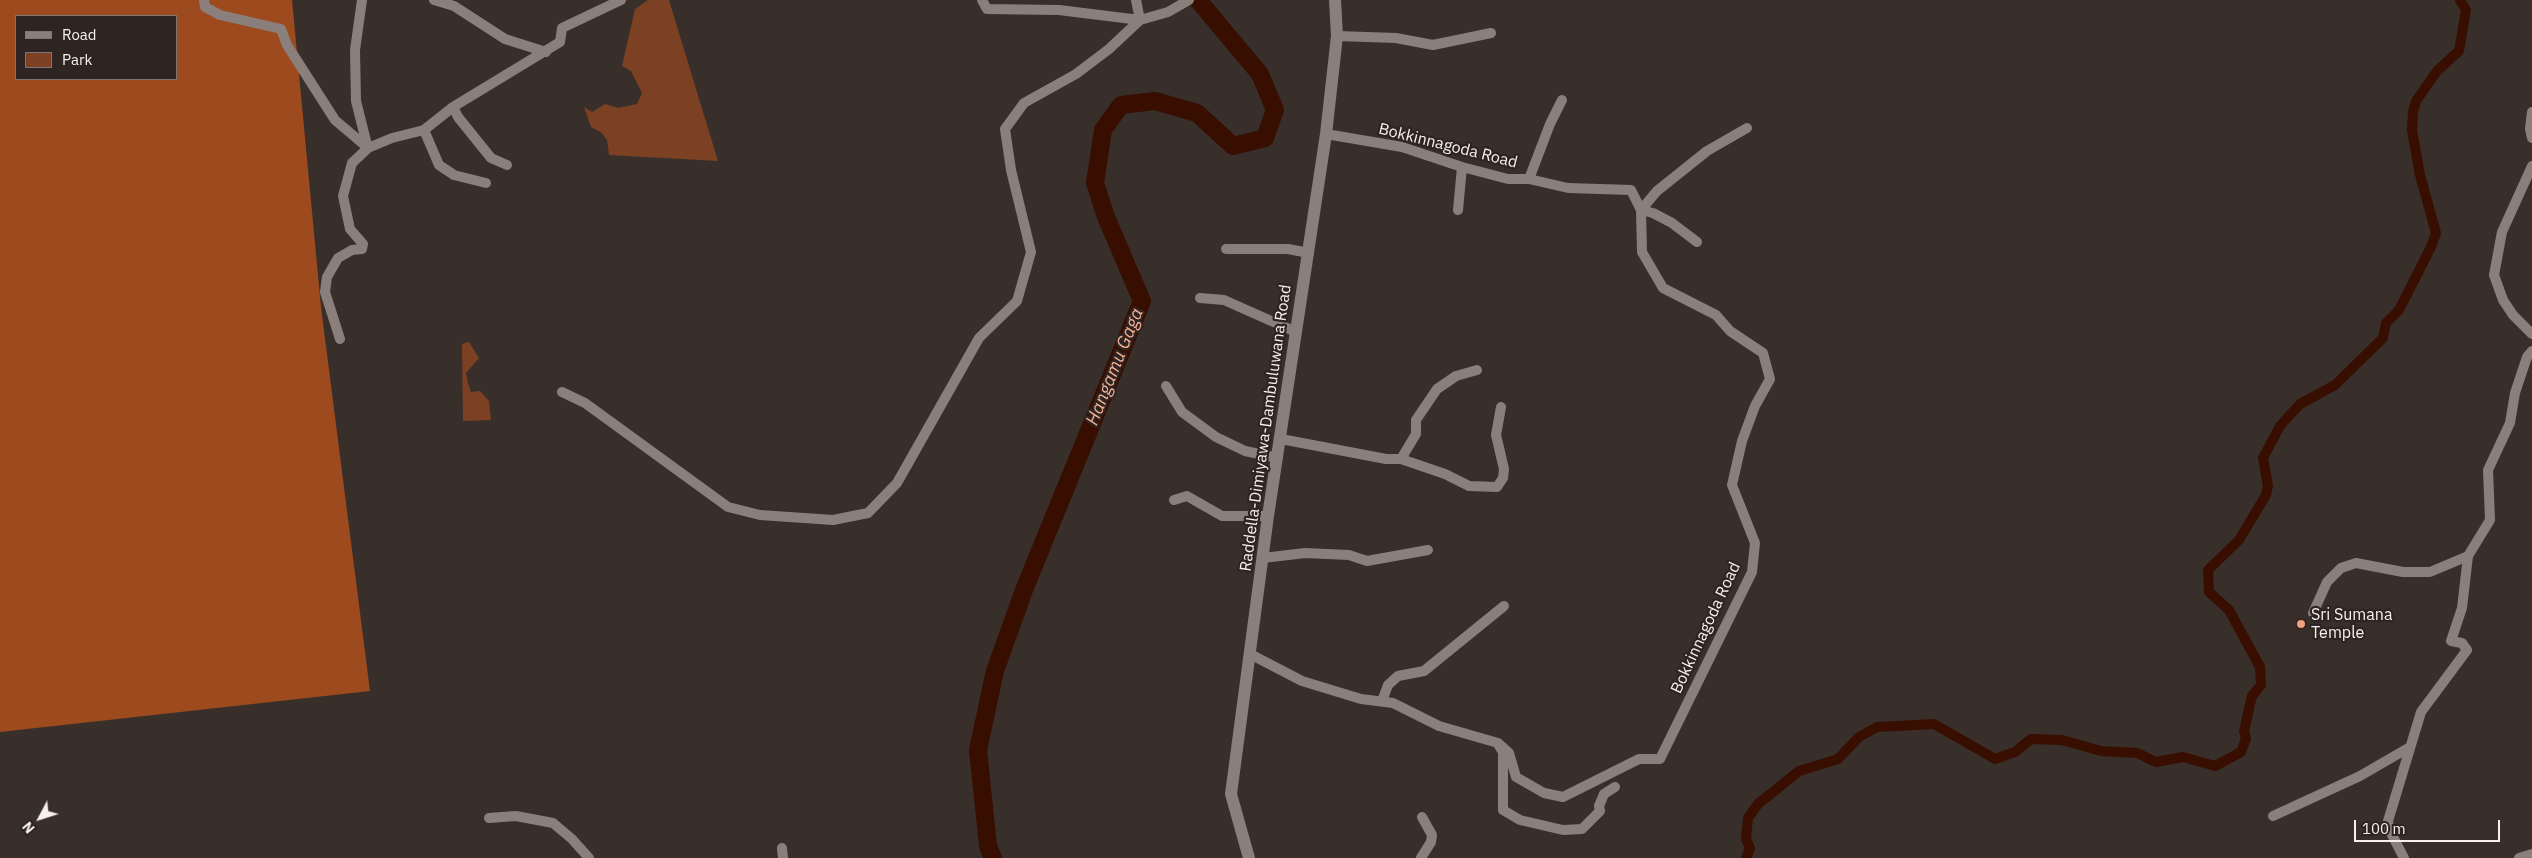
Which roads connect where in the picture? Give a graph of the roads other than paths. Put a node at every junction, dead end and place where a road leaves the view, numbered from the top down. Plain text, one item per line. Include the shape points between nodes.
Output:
1 (204, 0) edge
2 (362, 0) edge
3 (434, 0) edge
4 (621, 0) edge
5 (982, 0) edge
6 (1136, 0) edge
7 (1190, 0) edge
8 (1335, 0) edge
9 (1140, 20) junction
10 (1491, 33) dead end
11 (1337, 36) junction
12 (546, 52) junction
13 (1562, 100) dead end
14 (453, 107) junction
15 (2532, 112) edge
16 (1747, 128) dead end
17 (424, 130) junction
18 (1326, 134) junction
19 (2532, 138) edge
20 (368, 148) junction
21 (507, 165) dead end
22 (2532, 166) edge
23 (1462, 167) junction
24 (1529, 179) junction
25 (486, 184) dead end
26 (1458, 210) dead end
27 (1641, 210) junction
28 (1697, 242) dead end
29 (1226, 249) dead end
30 (1309, 253) junction
31 (1200, 298) dead end
32 (1296, 332) junction
33 (2532, 334) edge
34 (340, 339) dead end
35 (2532, 351) edge
36 (1477, 370) dead end
37 (1166, 386) dead end
38 (562, 392) dead end
39 (1501, 407) dead end
40 (1280, 439) junction
41 (1278, 458) junction
42 (1401, 459) junction
43 (1174, 500) dead end
44 (1268, 516) junction
45 (1428, 550) dead end
46 (2468, 556) junction
47 (1263, 558) junction
48 (1504, 606) dead end
49 (2313, 613) dead end
50 (1250, 654) junction
51 (1382, 701) junction
52 (1498, 743) junction
53 (2410, 746) junction
54 (1615, 787) dead end
55 (2273, 816) dead end
56 (1422, 817) dead end
57 (489, 818) dead end
58 (2532, 854) edge
59 (589, 858) edge
60 (1249, 858) edge
61 (1421, 858) edge
62 (2404, 858) edge
63 (2520, 858) edge

1 - 20 street via 205,6 220,15 281,29 287,45 335,120
2 - 20 street via 355,50 356,101
3 - 12 street via 454,6 505,38
4 - 12 street via 562,28 560,42
5 - 9 street via 987,9 1059,10
6 - 9 street
7 - 9 street via 1168,12
8 - 11 street, Raddella-Dimiyawa-Dambuluwana Road
9 - 38 street via 1076,74 1024,103 1005,128 1011,170 1031,252 1017,301 979,338 897,483 868,513 834,520 760,515 728,506 585,403
10 - 11 street via 1433,45 1396,38
11 - 18 street, Raddella-Dimiyawa-Dambuluwana Road
12 - 14 street
13 - 24 street
14 - 17 street
14 - 21 street via 491,158
15 - 19 street
16 - 27 street via 1707,151 1657,191
17 - 20 street
17 - 25 street via 439,165 454,175
18 - 23 street, Bokkinnagoda Road via 1402,147
18 - 30 street, Raddella-Dimiyawa-Dambuluwana Road
20 - 34 street via 352,163 343,196 350,229 363,244 362,249 352,250 338,258 327,277 325,292
22 - 33 street via 2502,232 2494,275 2503,300
23 - 24 street, Bokkinnagoda Road via 1508,179
23 - 26 street
24 - 27 street, Bokkinnagoda Road via 1568,188 1632,190
27 - 28 street via 1653,212
27 - 52 street, Bokkinnagoda Road via 1642,252 1663,288 1716,315 1730,331 1763,353 1770,379 1745,432 1732,484 1756,542 1752,572 1660,759 1639,759 1562,797 1544,793 1516,778 1509,752
29 - 30 street via 1288,249
30 - 32 street, Raddella-Dimiyawa-Dambuluwana Road
31 - 32 street via 1224,300
32 - 40 street, Raddella-Dimiyawa-Dambuluwana Road
35 - 46 street via 2515,393 2510,423 2488,470 2490,520
36 - 42 street via 1456,376 1437,389 1416,420 1416,434
37 - 41 street via 1182,412 1216,437 1245,452
39 - 42 street via 1496,435 1504,469 1503,478 1497,486 1470,486
40 - 41 street, Raddella-Dimiyawa-Dambuluwana Road
40 - 42 street
41 - 44 street, Raddella-Dimiyawa-Dambuluwana Road
43 - 44 street via 1187,496 1222,516
44 - 47 street, Raddella-Dimiyawa-Dambuluwana Road
45 - 47 street via 1367,561 1349,555 1305,553
46 - 49 street via 2430,572 2404,572 2356,563 2341,568 2327,582
46 - 53 street via 2462,608 2451,641 2462,643 2466,650 2421,712
47 - 50 street, Raddella-Dimiyawa-Dambuluwana Road
48 - 51 street via 1424,671 1398,676 1388,685
50 - 51 street via 1302,681 1361,699
50 - 60 street, Raddella-Dimiyawa-Dambuluwana Road via 1231,794
51 - 52 street via 1393,703 1439,726
52 - 54 street via 1503,752 1503,810 1520,820 1563,830 1582,829 1600,811 1604,794
53 - 55 street via 2360,776
53 - 62 street via 2388,821 2389,830
56 - 61 street via 1432,835
57 - 59 street via 516,816 553,823
58 - 63 street

